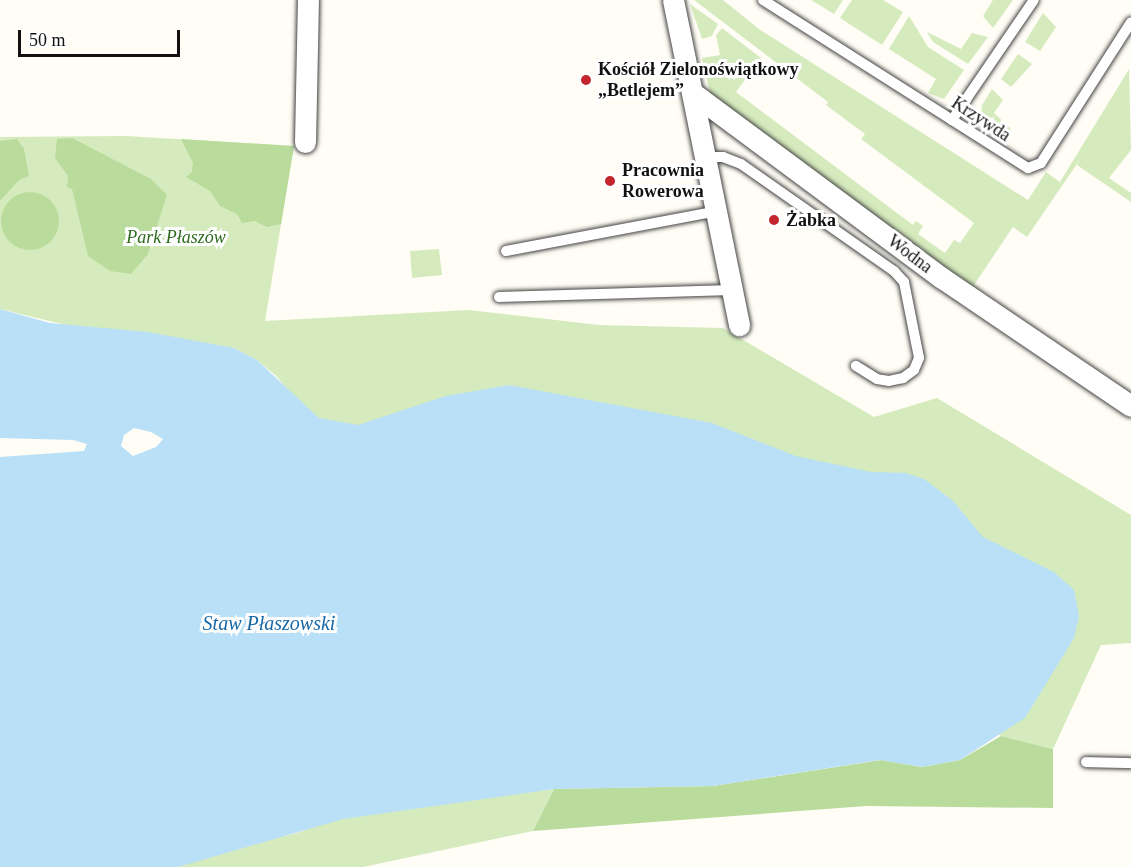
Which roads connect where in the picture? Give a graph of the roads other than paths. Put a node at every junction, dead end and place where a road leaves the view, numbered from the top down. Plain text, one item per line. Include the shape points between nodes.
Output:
1 (308, 0) edge
2 (674, 0) edge
3 (763, 0) edge
4 (1034, 0) edge
5 (1131, 22) edge
6 (694, 94) junction
7 (952, 120) junction
8 (305, 142) dead end
9 (707, 157) junction
10 (717, 211) junction
11 (506, 251) dead end
12 (732, 290) junction
13 (499, 297) dead end
14 (739, 325) dead end
15 (856, 366) dead end
16 (1131, 406) edge
17 (1086, 762) dead end
18 (1131, 763) edge

1 - 8 street
2 - 6 street
3 - 7 lane, Krzywda
4 - 7 lane
5 - 7 lane, Krzywda via 1035,168 1020,165
6 - 9 street
6 - 16 street, Wodna via 942,278
9 - 10 street
9 - 15 lane via 723,157 741,164 894,271 904,282 919,358 914,370 889,381 877,379
10 - 11 lane
10 - 12 street
12 - 13 lane
12 - 14 street
17 - 18 lane

